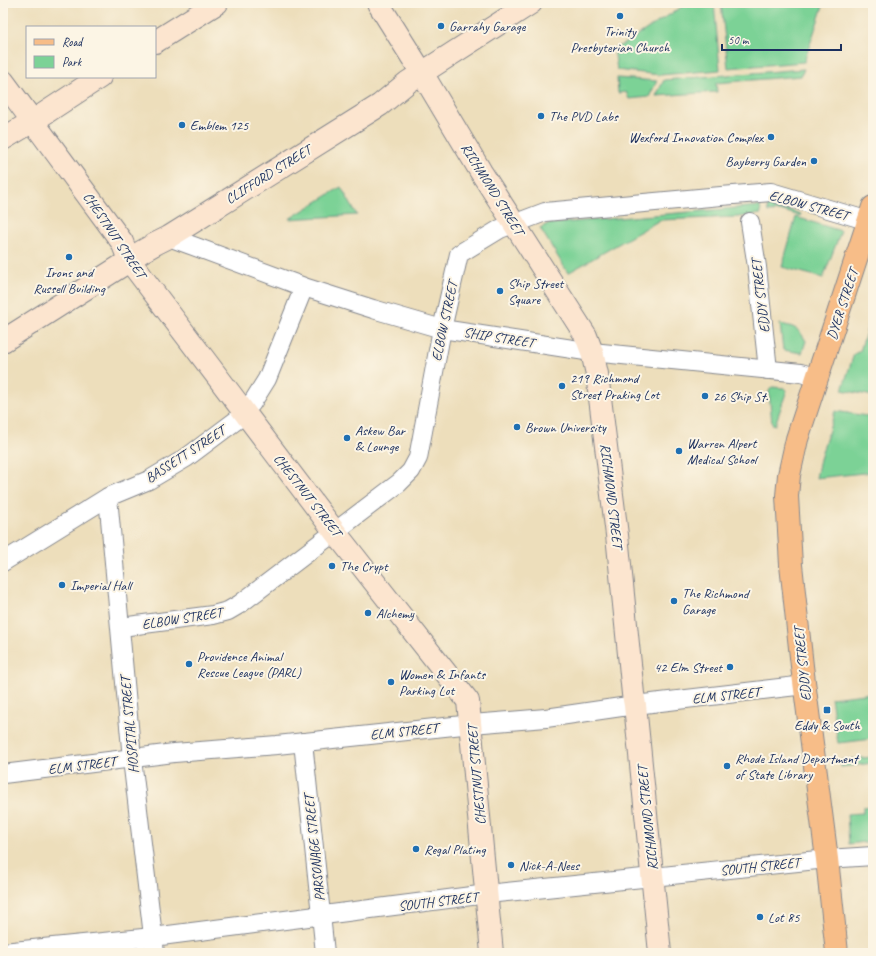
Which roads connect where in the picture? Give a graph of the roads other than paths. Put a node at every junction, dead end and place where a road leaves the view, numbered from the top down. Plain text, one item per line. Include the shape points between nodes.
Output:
1 (217, 3) edge
2 (378, 3) edge
3 (531, 3) edge
4 (156, 41) edge
5 (422, 73) junction
6 (98, 78) edge
7 (3, 81) edge
8 (33, 121) junction
9 (3, 139) edge
10 (871, 214) edge
11 (750, 222) dead end
12 (514, 224) junction
13 (169, 237) junction
14 (129, 260) junction
15 (304, 287) junction
16 (442, 329) junction
17 (3, 341) edge
18 (592, 352) junction
19 (768, 370) junction
20 (818, 378) junction
21 (245, 412) junction
22 (108, 497) junction
23 (335, 532) junction
24 (3, 562) edge
25 (121, 627) junction
26 (805, 685) junction
27 (635, 705) junction
28 (472, 724) junction
29 (303, 742) junction
30 (132, 759) junction
31 (3, 774) edge
32 (873, 856) edge
33 (827, 859) junction
34 (653, 878) junction
35 (486, 894) junction
36 (321, 916) junction
37 (154, 945) edge
38 (3, 952) edge
39 (325, 953) edge
40 (492, 953) edge
41 (660, 953) edge
42 (837, 953) edge

1 - 4 street
2 - 5 street, RICHMOND STREET
3 - 5 street, CLIFFORD STREET
5 - 12 street, RICHMOND STREET
5 - 13 street, CLIFFORD STREET via 380,104
6 - 8 street
7 - 8 street, CHESTNUT STREET
8 - 9 street
8 - 14 street, CHESTNUT STREET via 122,242
10 - 12 street, ELBOW STREET via 771,192 545,212
10 - 20 main road, DYER STREET
11 - 19 street, EDDY STREET
12 - 16 street, ELBOW STREET via 500,229 459,254
12 - 18 street, RICHMOND STREET via 586,336
13 - 14 street, CLIFFORD STREET
13 - 15 street, SHIP STREET
14 - 17 street, CLIFFORD STREET
14 - 21 street, CHESTNUT STREET
15 - 16 street, SHIP STREET
15 - 21 street, BASSETT STREET via 267,379
16 - 18 street, SHIP STREET
16 - 23 street, ELBOW STREET via 418,458 411,471 399,483
18 - 19 street, SHIP STREET
18 - 27 street, RICHMOND STREET via 617,535
19 - 20 street, SHIP STREET via 801,373
20 - 26 main road, EDDY STREET via 797,439 787,496
21 - 22 street, BASSETT STREET via 186,458 149,480
21 - 23 street, CHESTNUT STREET
22 - 24 street, BASSETT STREET
22 - 25 street, HOSPITAL STREET
23 - 25 street, ELBOW STREET via 228,611
23 - 28 street, CHESTNUT STREET via 468,701
25 - 30 street, HOSPITAL STREET
26 - 27 street, ELM STREET
26 - 33 main road, EDDY STREET
27 - 28 street, ELM STREET via 546,718
27 - 34 street, RICHMOND STREET
28 - 29 street, ELM STREET
28 - 35 street, CHESTNUT STREET
29 - 30 street, ELM STREET
29 - 36 street, PARSONAGE STREET
30 - 31 street, ELM STREET
30 - 37 street, HOSPITAL STREET
32 - 33 street, SOUTH STREET
33 - 34 street, SOUTH STREET
33 - 42 main road, EDDY STREET
34 - 35 street, SOUTH STREET
34 - 41 street, RICHMOND STREET
35 - 36 street, SOUTH STREET
35 - 40 street, CHESTNUT STREET
36 - 37 street, SOUTH STREET
36 - 39 street, PARSONAGE STREET
37 - 38 street, SOUTH STREET via 73,945

